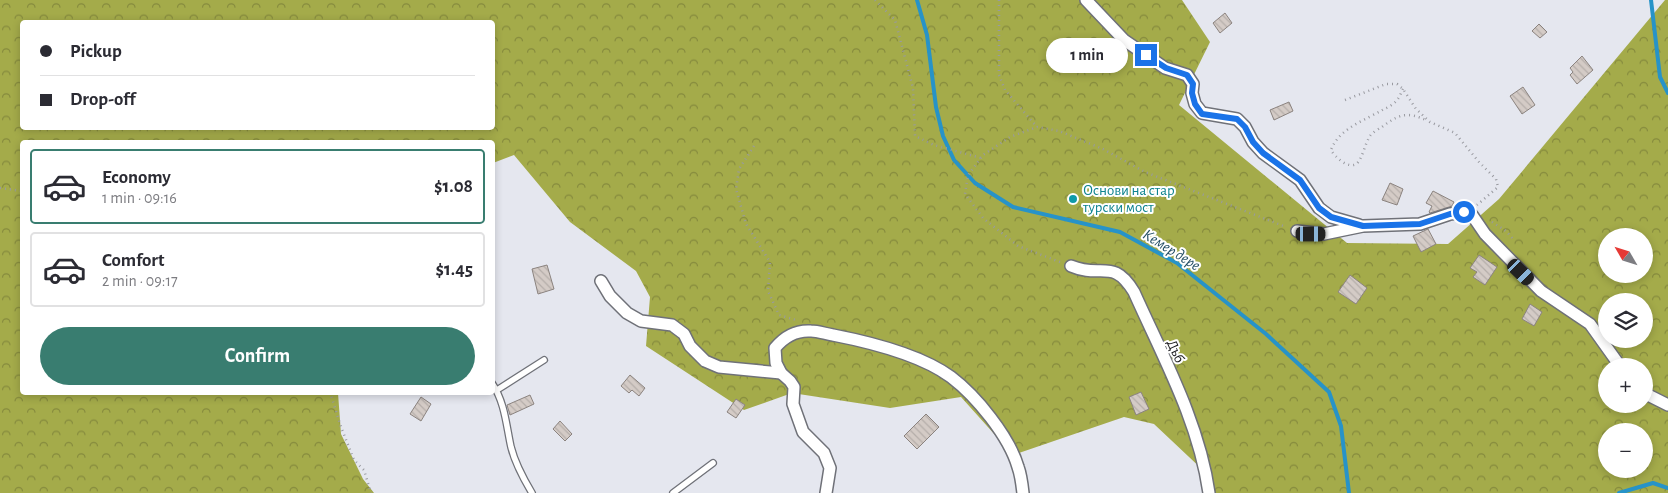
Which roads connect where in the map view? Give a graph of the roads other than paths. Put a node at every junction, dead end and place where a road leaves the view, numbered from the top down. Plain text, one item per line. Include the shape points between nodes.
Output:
1 (1086, 0) edge
2 (1363, 226) junction
3 (1297, 231) road end
4 (1071, 266) road end
5 (601, 281) dead end
6 (1614, 358) edge
7 (544, 360) dead end
8 (782, 373) junction
9 (495, 387) edge
10 (497, 390) junction
11 (1653, 398) edge
12 (1668, 405) edge
13 (713, 463) dead end
14 (532, 493) edge
15 (673, 493) edge
16 (826, 493) edge
17 (1023, 493) edge
18 (1209, 493) edge

1 - 2 street via 1124,40 1166,68 1187,75 1193,84 1195,104 1202,114 1237,119 1263,153 1300,180 1319,208 1331,217
2 - 3 street via 1324,234
2 - 6 street via 1420,224 1464,212 1472,216 1485,234 1541,291 1590,324
4 - 18 street, Дъб via 1081,270 1117,272 1127,280 1193,424
5 - 8 street via 627,313 641,320 672,325 684,334 690,346 706,361 719,367
7 - 10 lane
8 - 16 street via 794,388 793,404 803,432 824,454 830,468
8 - 17 street via 776,363 775,348 792,334 810,330 864,341 925,362 971,395 1006,439 1018,466
9 - 10 lane
10 - 14 lane via 520,474
11 - 12 street
13 - 15 lane

